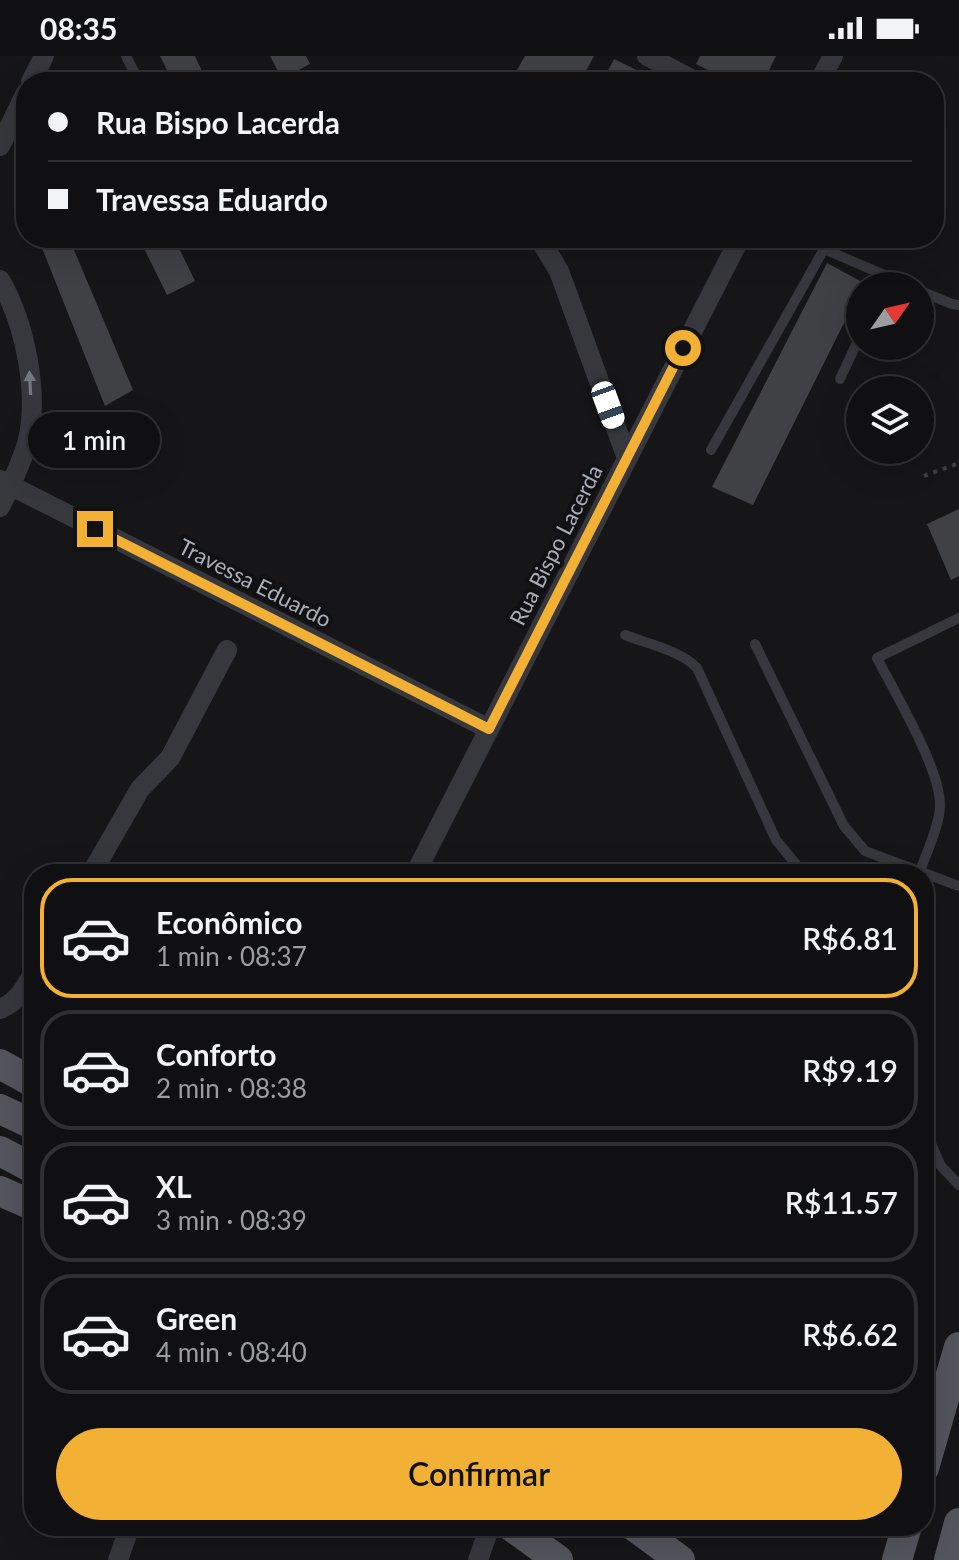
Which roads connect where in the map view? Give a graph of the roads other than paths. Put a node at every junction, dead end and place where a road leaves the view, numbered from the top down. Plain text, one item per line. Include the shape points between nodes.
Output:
1 (647, 56) edge
2 (678, 72) edge
3 (16, 113) edge
4 (0, 146) edge
5 (545, 248) edge
6 (735, 248) edge
7 (869, 272) edge
8 (0, 280) edge
9 (934, 297) edge
10 (959, 305) edge
11 (849, 360) edge
12 (840, 379) dead end
13 (711, 450) dead end
14 (627, 458) junction
15 (6, 483) edge
16 (0, 507) edge
17 (959, 618) edge
18 (625, 635) dead end
19 (755, 644) dead end
20 (227, 650) dead end
21 (489, 729) junction
22 (97, 864) edge
23 (420, 864) edge
24 (796, 864) edge
25 (901, 864) edge
26 (922, 864) edge
27 (934, 876) edge
28 (959, 886) edge
29 (24, 987) edge
30 (0, 1009) edge
31 (0, 1064) edge
32 (24, 1077) edge
33 (0, 1109) edge
34 (24, 1120) edge
35 (934, 1150) edge
36 (0, 1151) edge
37 (24, 1164) edge
38 (959, 1185) edge
39 (0, 1191) edge
40 (24, 1202) edge
41 (959, 1347) edge
42 (934, 1433) edge
43 (959, 1523) edge
44 (126, 1536) edge
45 (486, 1536) edge
46 (525, 1536) edge
47 (648, 1536) edge
48 (904, 1536) edge
49 (118, 1560) edge
50 (478, 1560) edge
51 (558, 1560) edge
52 (680, 1560) edge
53 (897, 1560) edge
54 (949, 1560) edge

1 - 2 street
3 - 4 street
5 - 14 street via 559,271
6 - 14 street, Rua Bispo Lacerda
7 - 13 lane via 824,249
15 -> 8 street via 27,442 32,408 30,370
9 - 10 lane
11 - 12 lane
14 - 21 street, Rua Bispo Lacerda
15 - 16 street
15 - 21 street, Travessa Eduardo
17 - 26 lane via 877,658 939,790 941,809
18 - 24 lane via 697,668 776,840
19 - 25 lane via 844,826 865,851
20 - 22 street via 170,758 140,789
21 - 23 street, Rua Bispo Lacerda
27 - 28 lane
29 - 30 street via 13,1004
31 - 32 main road
33 - 34 main road
35 - 38 lane
36 - 37 main road
39 - 40 main road
41 - 42 main road
43 - 54 main road
44 - 49 street
45 - 50 street
46 - 51 main road
47 - 52 main road
48 - 53 main road

